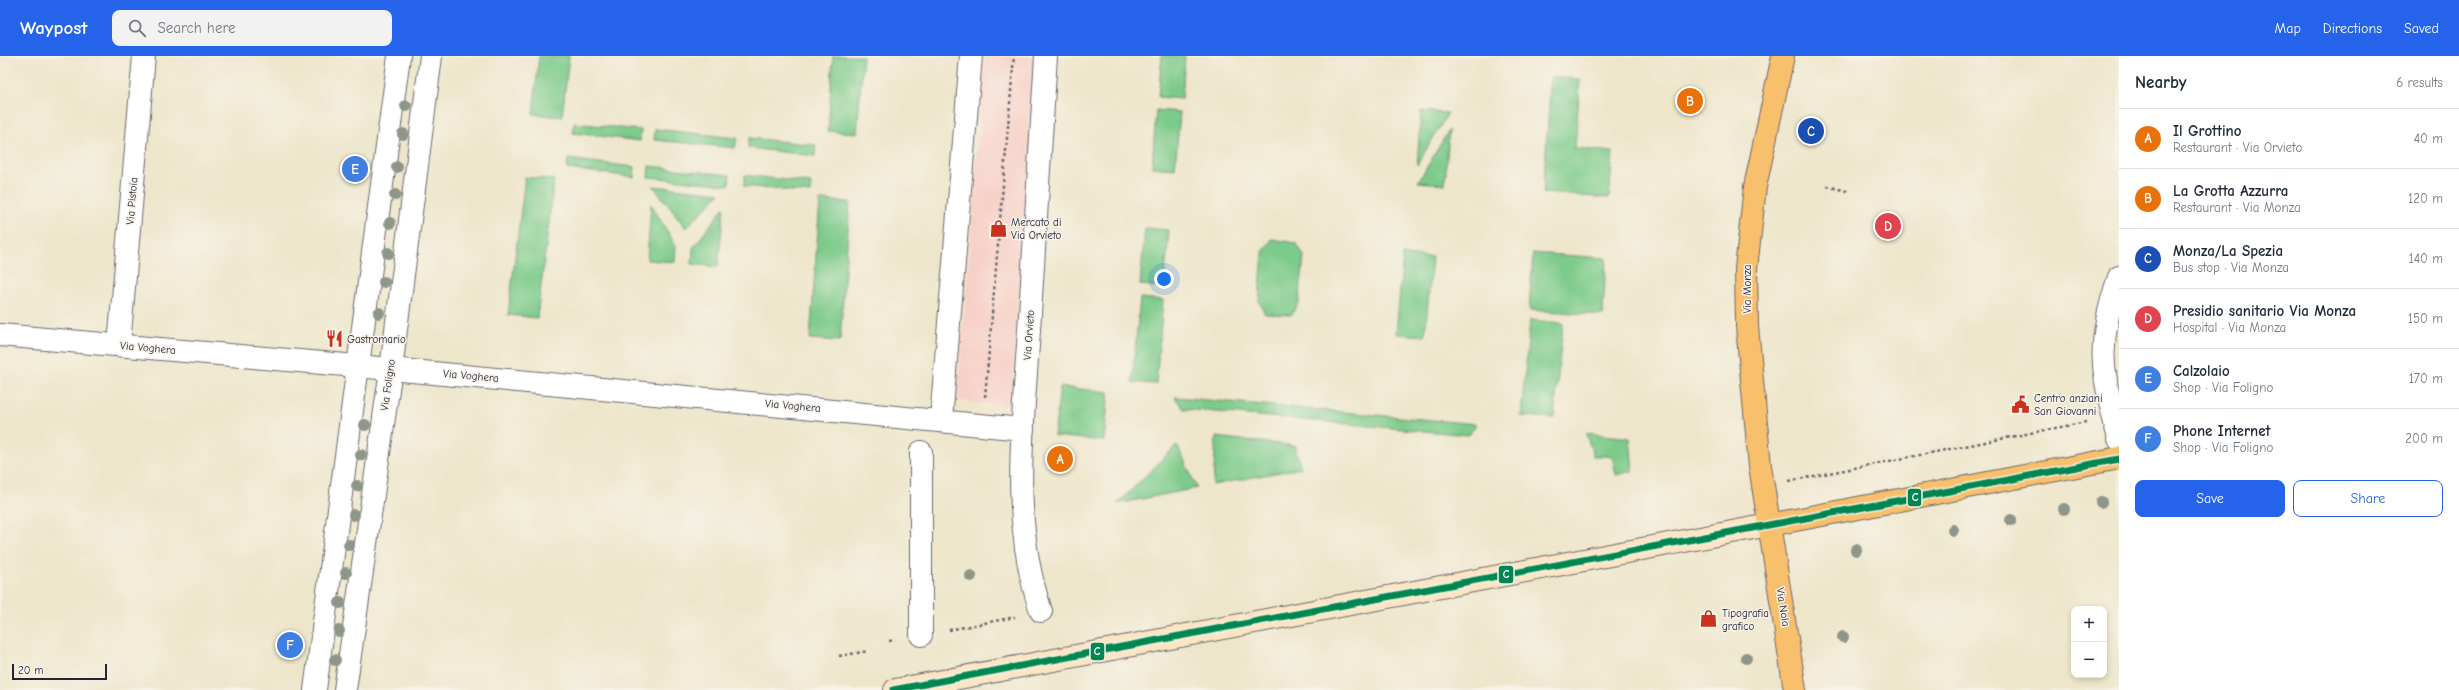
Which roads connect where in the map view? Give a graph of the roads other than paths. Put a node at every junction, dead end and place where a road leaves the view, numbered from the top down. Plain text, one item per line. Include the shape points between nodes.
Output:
1 (144, 56) edge
2 (399, 56) edge
3 (431, 56) edge
4 (971, 56) edge
5 (1046, 56) edge
6 (1783, 56) edge
7 (2119, 277) edge
8 (0, 335) edge
9 (119, 345) junction
10 (359, 366) junction
11 (391, 369) junction
12 (942, 420) junction
13 (1023, 429) junction
14 (2119, 439) edge
15 (921, 452) dead end
16 (2119, 458) edge
17 (1769, 525) junction
18 (1041, 612) road end
19 (921, 635) road end
20 (315, 690) edge
21 (344, 690) edge
22 (895, 690) edge
23 (1795, 690) edge

1 - 9 street, Via Pistoia
2 - 10 street
3 - 11 street, Via Foligno
4 - 12 street
5 - 13 street, Via Orvieto
6 - 17 main road, Via Monza via 1755,187 1746,270 1750,371
7 - 14 street via 2105,324 2102,356 2103,374
8 - 9 street, Via Voghera
9 - 10 street, Via Voghera
10 - 11 street, Via Voghera
10 - 20 street
11 - 12 street, Via Voghera
11 - 21 street, Via Foligno
12 - 13 street, Via Voghera
13 - 18 street, Via Orvieto via 1022,531 1029,577
15 - 19 street
16 - 17 main road
17 - 22 main road
17 - 23 main road, Via Nola

